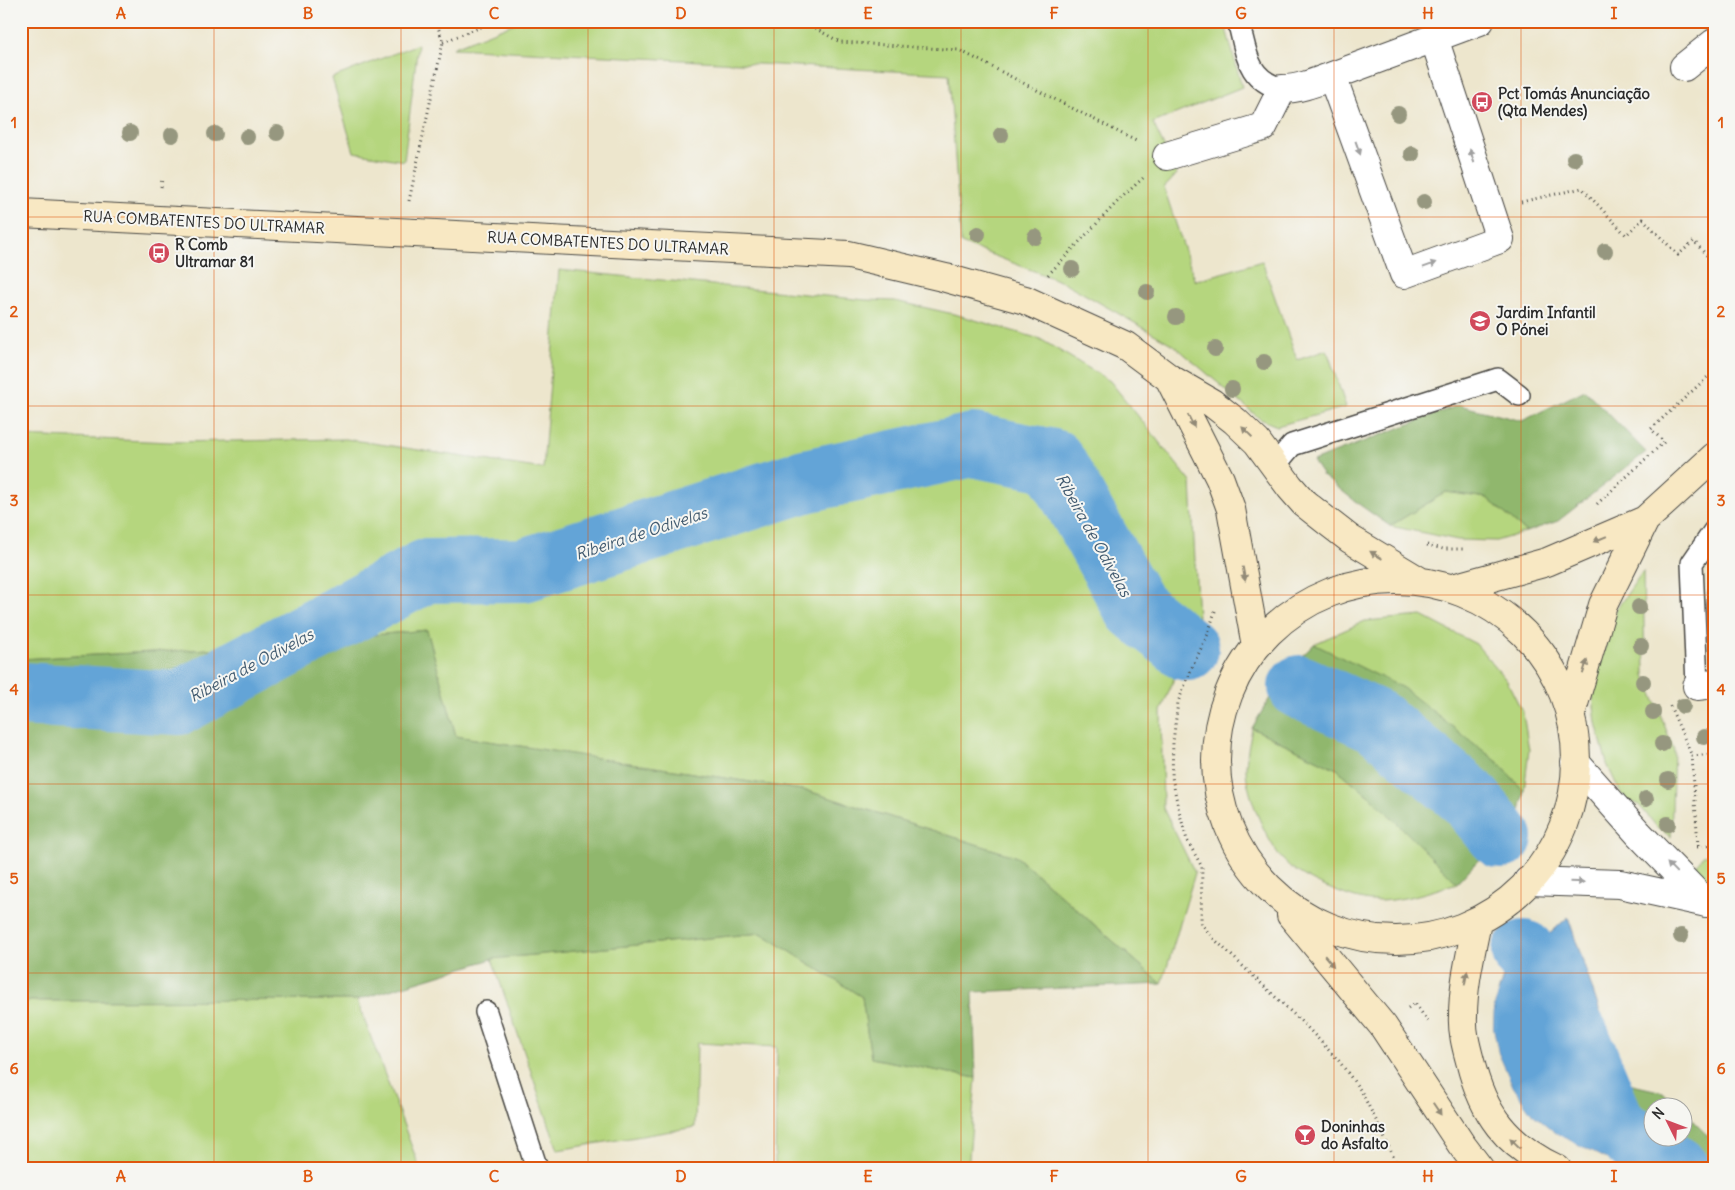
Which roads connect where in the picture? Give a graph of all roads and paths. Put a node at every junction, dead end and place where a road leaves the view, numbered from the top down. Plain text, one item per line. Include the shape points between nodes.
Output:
1 (436, 21) edge
2 (496, 21) edge
3 (802, 21) edge
4 (1238, 21) edge
5 (1480, 21) edge
6 (1434, 38) junction
7 (443, 42) junction
8 (1714, 43) edge
9 (1684, 66) dead end
10 (1332, 76) junction
11 (1282, 89) junction
12 (1167, 156) junction
13 (1490, 210) junction
14 (21, 213) edge
15 (402, 232) junction
16 (1714, 254) edge
17 (1025, 300) junction
18 (1714, 371) edge
19 (1169, 378) junction
20 (1519, 395) dead end
21 (1714, 456) edge
22 (1275, 465) junction
23 (1594, 506) dead end
24 (1645, 520) junction
25 (1714, 531) edge
26 (1425, 545) dead end
27 (1470, 549) dead end
28 (1418, 580) junction
29 (1453, 588) junction
30 (1216, 609) dead end
31 (1256, 646) junction
32 (1705, 685) edge
33 (1670, 704) dead end
34 (1571, 714) junction
35 (1714, 754) edge
36 (1692, 756) junction
37 (1576, 762) junction
38 (1714, 845) edge
39 (1528, 881) junction
40 (1276, 896) junction
41 (1710, 905) edge
42 (1477, 922) junction
43 (1407, 1008) dead end
44 (486, 1012) dead end
45 (1436, 1021) dead end
46 (537, 1169) edge
47 (1399, 1169) edge
48 (1480, 1169) edge
49 (1557, 1169) edge

1 - 7 path
2 - 7 path
3 - 12 path via 840,42 959,50
4 - 11 lane via 1251,69 1264,82
5 - 6 street
6 - 10 street
13 -> 6 street
7 - 15 path
8 - 9 street
10 - 11 street via 1304,87
10 -> 13 street via 1404,274 1500,239
11 - 12 street via 1264,127
12 - 17 path via 1120,199
13 - 16 path via 1582,188 1626,235 1643,219 1678,255 1694,241 1709,258
14 - 15 main road, RUA COMBATENTES DO ULTRAMAR
15 - 17 main road, RUA COMBATENTES DO ULTRAMAR via 849,255
17 - 19 main road, RUA COMBATENTES DO ULTRAMAR via 1126,346
18 - 23 path via 1651,429 1664,442
22 -> 19 main road, RUA COMBATENTES DO ULTRAMAR via 1236,421
19 -> 31 main road, RUA COMBATENTES DO ULTRAMAR via 1220,479 1231,509
20 - 22 lane via 1498,379 1292,445
21 - 24 main road
28 -> 22 main road, RUA COMBATENTES DO ULTRAMAR via 1350,539 1304,503
24 -> 29 main road via 1547,562
34 -> 24 main road via 1603,605
25 - 32 lane via 1692,563
26 - 27 path
28 - 29 main road
28 - 31 main road via 1358,583 1301,606
29 - 34 main road via 1506,616 1547,659
30 - 47 path via 1178,702 1173,742 1172,778 1178,807 1187,840 1202,867 1201,923 1339,1061 1361,1090
31 - 40 main road via 1227,693 1215,747 1220,802 1240,854
33 - 36 path
34 - 37 main road
35 - 36 path
36 - 38 path via 1698,846
37 - 39 main road via 1571,805 1559,838
41 -> 37 street via 1639,834
39 -> 41 street via 1620,884
39 - 42 main road via 1507,902
40 - 42 main road via 1321,925 1372,940 1426,939
40 -> 48 main road via 1383,1026
49 -> 42 main road via 1522,1150 1500,1127 1484,1104 1474,1076 1463,1026 1464,986
43 - 45 path via 1415,1003 1428,1022
44 - 46 lane

